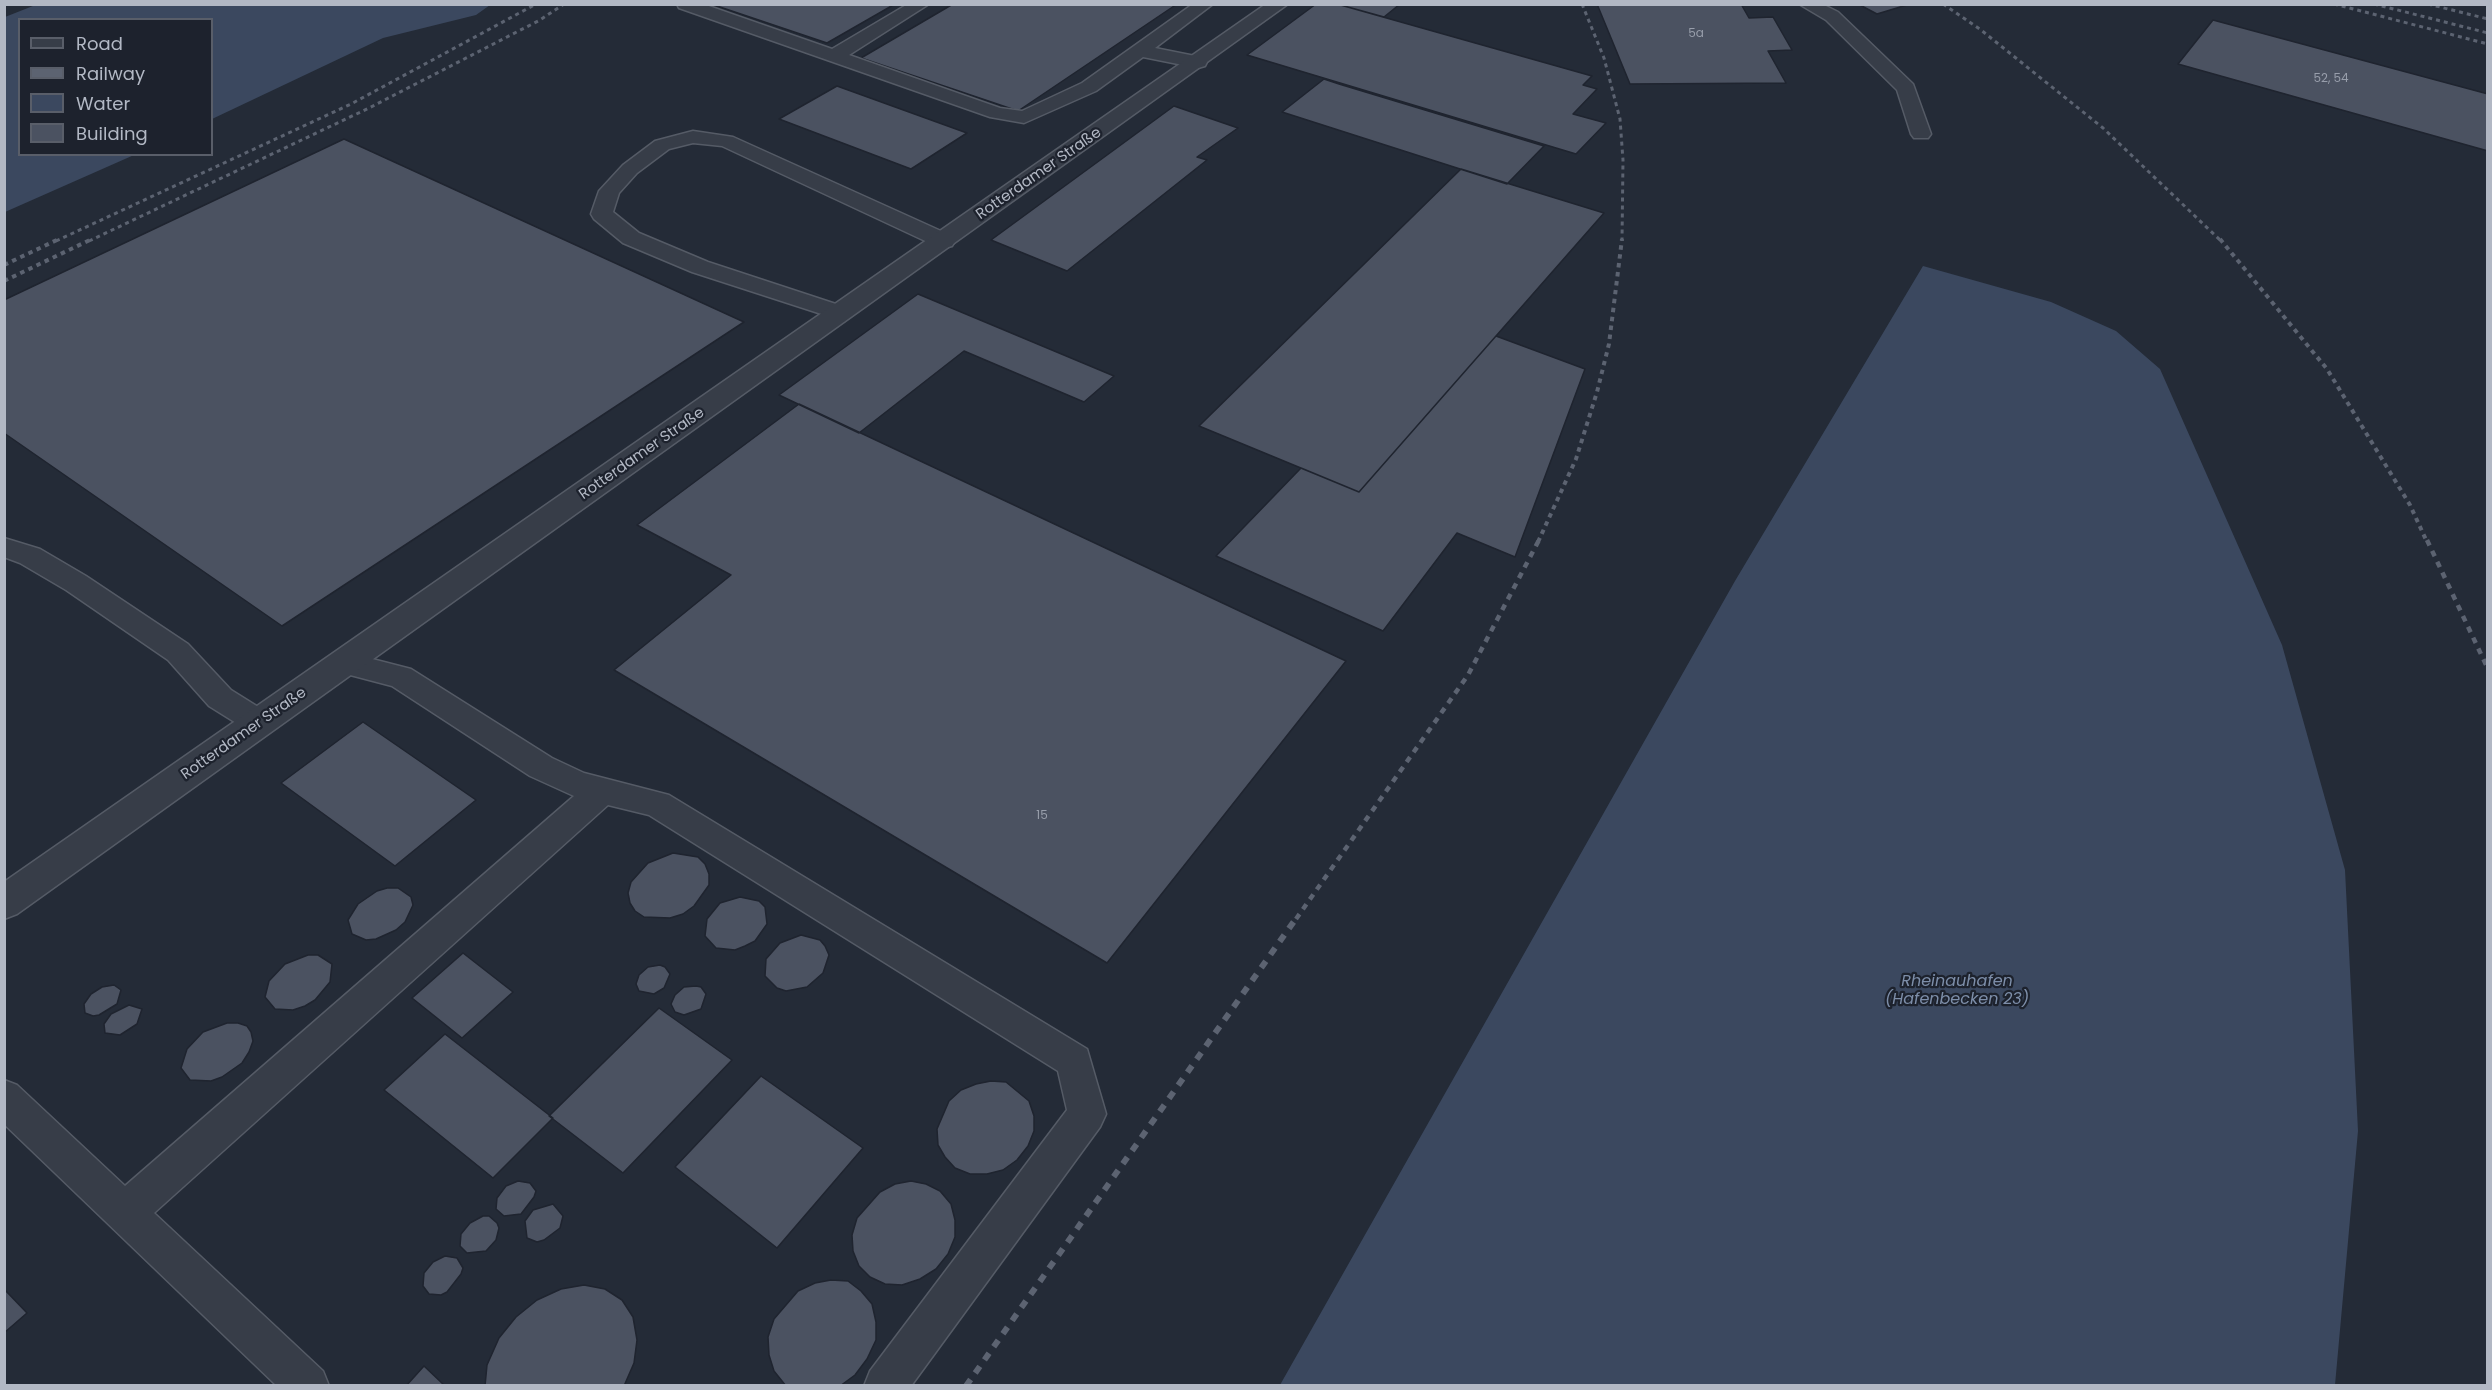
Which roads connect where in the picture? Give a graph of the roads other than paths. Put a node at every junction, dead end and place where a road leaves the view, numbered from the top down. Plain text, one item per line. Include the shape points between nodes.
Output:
1 (685, 4) edge
2 (921, 4) edge
3 (1205, 4) edge
4 (1279, 4) edge
5 (1807, 4) edge
6 (1140, 51) junction
7 (836, 55) junction
8 (1198, 62) junction
9 (1921, 135) dead end
10 (944, 241) junction
11 (840, 314) junction
12 (4, 547) edge
13 (345, 663) junction
14 (260, 723) junction
15 (603, 790) junction
16 (4, 903) edge
17 (4, 1098) edge
18 (125, 1212) junction
19 (308, 1386) edge
20 (885, 1386) edge

1 - 7 lane
2 - 7 lane
3 - 6 lane
4 - 8 street, Rotterdamer Straße
5 - 9 lane via 1832,16 1906,88
6 - 7 lane via 1089,87 1024,117 997,113
6 - 8 lane
8 - 10 street, Rotterdamer Straße
10 - 11 street, Rotterdamer Straße
10 - 11 lane via 726,141 693,136 662,146 630,169 609,191 602,214 631,238 700,267
11 - 13 street, Rotterdamer Straße
12 - 14 lane via 30,556 76,583 178,652 220,698
13 - 14 street, Rotterdamer Straße
13 - 15 lane via 401,677 541,767 577,784
14 - 16 street, Rotterdamer Straße
15 - 18 lane
15 - 20 lane via 658,804 1074,1061 1087,1114
17 - 18 lane
18 - 19 lane

